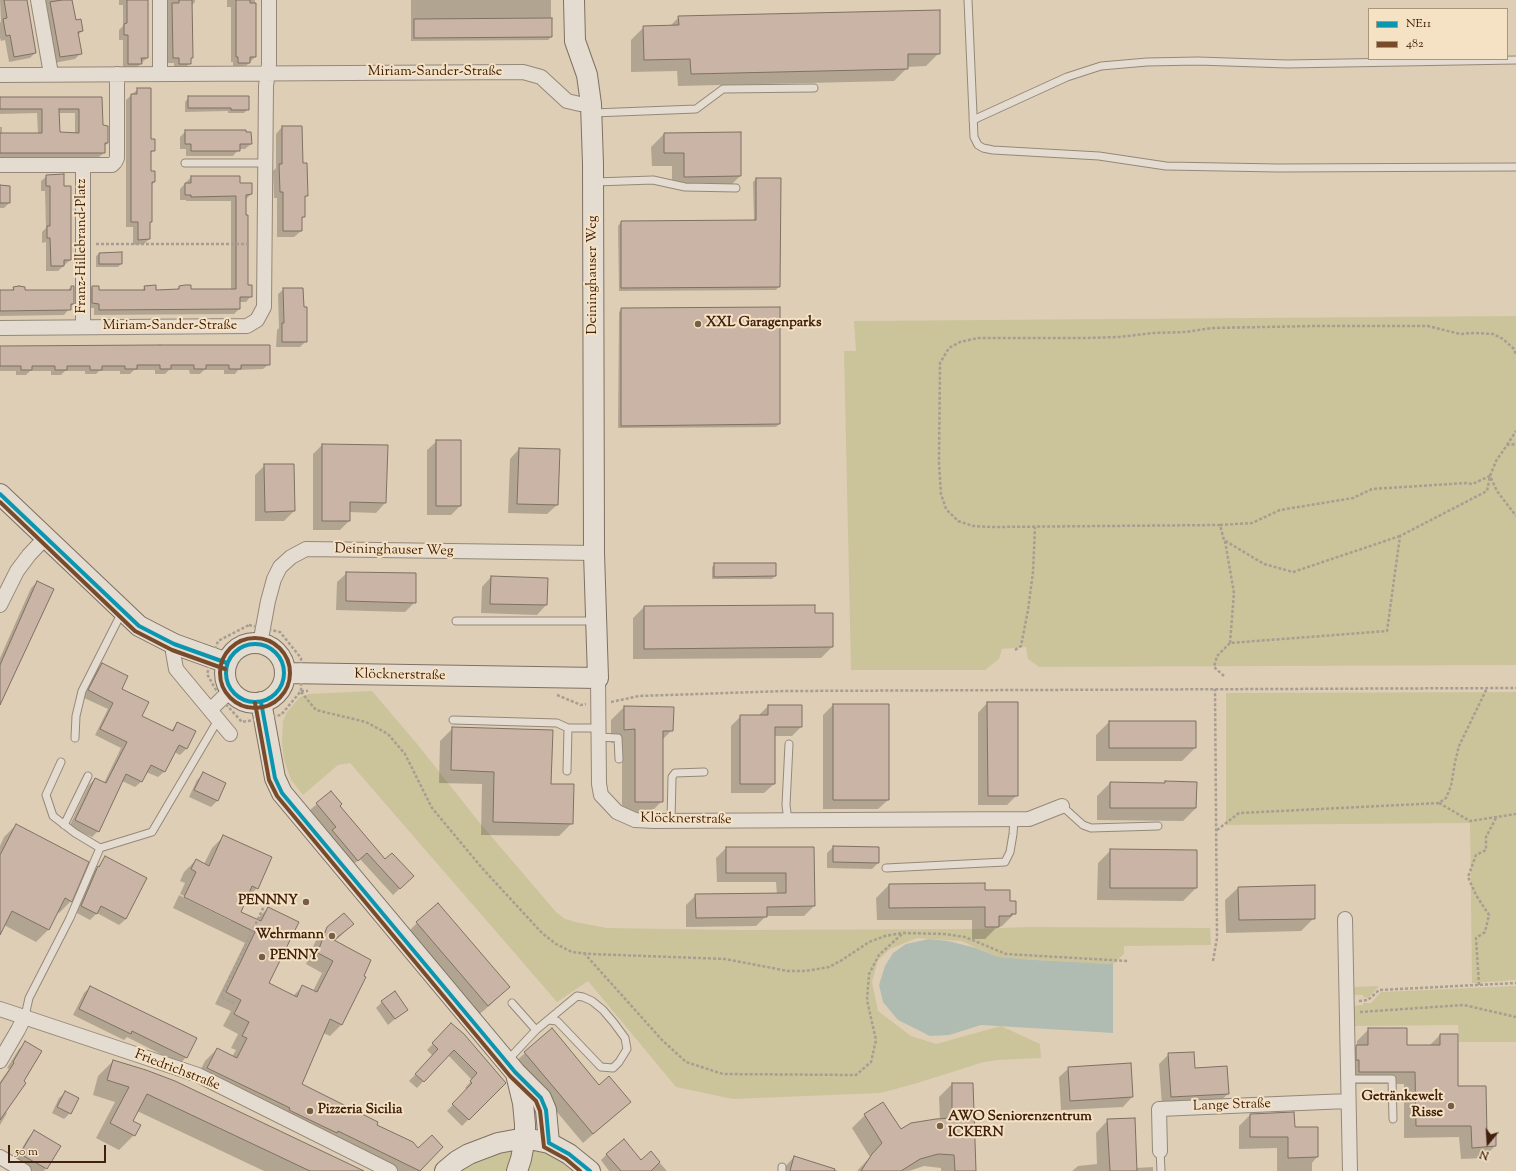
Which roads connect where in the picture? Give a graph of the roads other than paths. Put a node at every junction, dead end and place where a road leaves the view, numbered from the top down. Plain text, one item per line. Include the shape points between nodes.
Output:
1 (38, 0) edge
2 (160, 0) edge
3 (269, 0) edge
4 (574, 0) edge
5 (968, 0) edge
6 (1516, 60) edge
7 (51, 74) junction
8 (117, 74) junction
9 (160, 74) junction
10 (268, 74) junction
11 (0, 75) edge
12 (814, 88) dead end
13 (592, 109) junction
14 (973, 120) junction
15 (185, 163) dead end
16 (264, 163) junction
17 (0, 165) edge
18 (83, 165) junction
19 (1516, 167) edge
20 (593, 182) junction
21 (736, 188) dead end
22 (83, 327) junction
23 (0, 328) edge
24 (0, 494) edge
25 (46, 537) junction
26 (594, 553) junction
27 (3, 591) edge
28 (0, 605) edge
29 (123, 611) junction
30 (456, 620) dead end
31 (596, 620) junction
32 (262, 636) junction
33 (174, 644) junction
34 (219, 660) junction
35 (598, 678) junction
36 (299, 682) junction
37 (226, 695) junction
38 (262, 710) junction
39 (214, 715) junction
40 (453, 720) dead end
41 (568, 728) junction
42 (598, 732) junction
43 (230, 734) dead end
44 (75, 738) dead end
45 (789, 744) dead end
46 (619, 760) dead end
47 (61, 762) dead end
48 (567, 771) dead end
49 (704, 772) dead end
50 (88, 776) dead end
51 (1062, 806) joint
52 (1014, 819) junction
53 (788, 820) junction
54 (671, 821) junction
55 (64, 825) junction
56 (1158, 826) dead end
57 (100, 848) junction
58 (886, 868) dead end
59 (1345, 919) dead end
60 (512, 1003) dead end
61 (0, 1009) edge
62 (25, 1016) junction
63 (548, 1020) junction
64 (536, 1030) junction
65 (0, 1061) edge
66 (511, 1067) junction
67 (1348, 1079) junction
68 (1348, 1101) junction
69 (1393, 1119) dead end
70 (525, 1138) junction
71 (549, 1143) junction
72 (1160, 1151) joint
73 (0, 1156) edge
74 (24, 1171) edge
75 (390, 1171) edge
76 (445, 1171) edge
77 (518, 1171) edge
78 (590, 1171) edge
79 (1161, 1171) edge
80 (1350, 1171) edge

1 - 7 street
2 - 9 street
3 - 10 street
4 - 13 main road, Deininghauser Weg via 575,41 587,75
5 - 14 lane
6 - 14 lane via 1287,64 1198,61 1101,66 1067,78
7 - 8 street, Miriam-Sander-Straße
7 - 11 street, Miriam-Sander-Straße
8 - 9 street, Miriam-Sander-Straße
8 - 18 street, Franz-Hillebrand-Platz via 116,162 112,165
9 - 10 street, Miriam-Sander-Straße
10 - 13 street, Miriam-Sander-Straße via 523,72 540,77 567,101
10 - 16 street, Miriam-Sander-Straße
12 - 13 lane via 723,89 696,109
13 - 20 main road, Deininghauser Weg
14 - 19 lane via 975,141 983,148 1099,156 1166,166
15 - 16 lane
16 - 22 street, Miriam-Sander-Straße via 264,307 258,320 246,326
17 - 18 street, Franz-Hillebrand-Platz
18 - 22 street, Franz-Hillebrand-Platz
20 - 21 lane via 653,180 685,188
20 - 26 main road, Deininghauser Weg
22 - 23 street, Miriam-Sander-Straße
24 - 25 main road
25 - 27 street via 29,555
25 - 29 main road
26 - 31 main road, Deininghauser Weg
26 - 32 street, Deininghauser Weg via 306,549 280,567 272,586
27 - 28 street
29 - 33 main road via 139,626
29 - 44 lane via 82,691 76,716
30 - 31 lane
31 - 35 main road, Deininghauser Weg
32 - 34 main road via 231,656
32 - 36 main road
33 - 34 main road
33 - 39 street via 176,669
34 - 37 main road via 226,672
35 - 36 main road, Klöcknerstraße
35 - 42 street, Klöcknerstraße
36 - 38 main road via 283,683
37 - 38 main road via 237,696
37 - 39 street
38 - 66 main road via 275,778 282,793
39 - 43 street
39 - 57 lane via 152,832
40 - 41 lane via 557,722
41 - 42 lane
41 - 48 lane
42 - 46 lane via 618,738
42 - 54 street, Klöcknerstraße via 601,795 617,812 634,820
45 - 53 lane via 786,805
47 - 55 lane via 46,795 53,816
49 - 54 lane via 675,773 672,777
50 - 55 lane
51 - 52 street, Klöcknerstraße via 1029,819
51 - 56 lane via 1083,825 1091,828
52 - 53 street, Klöcknerstraße
52 - 58 lane via 1010,852 1005,862
53 - 54 street, Klöcknerstraße
55 - 57 lane
57 - 62 lane via 70,918 29,998
59 - 67 street
60 - 64 lane
61 - 62 street, Friedrichstraße
62 - 65 street
62 - 75 street, Friedrichstraße via 198,1075
63 - 63 lane via 557,1021 601,1067 613,1068 627,1049 625,1038 614,1023 603,1010 583,997 577,996
63 - 64 lane
64 - 66 lane
66 - 70 main road via 524,1103
66 - 71 main road via 541,1098 546,1110
67 - 68 street
67 - 69 lane via 1392,1079
68 - 72 street, Lange Straße via 1159,1109
68 - 80 street
70 - 71 main road
70 - 76 main road via 498,1143 469,1154
70 - 77 main road
71 - 78 main road via 569,1154
72 - 79 lane
73 - 74 street

